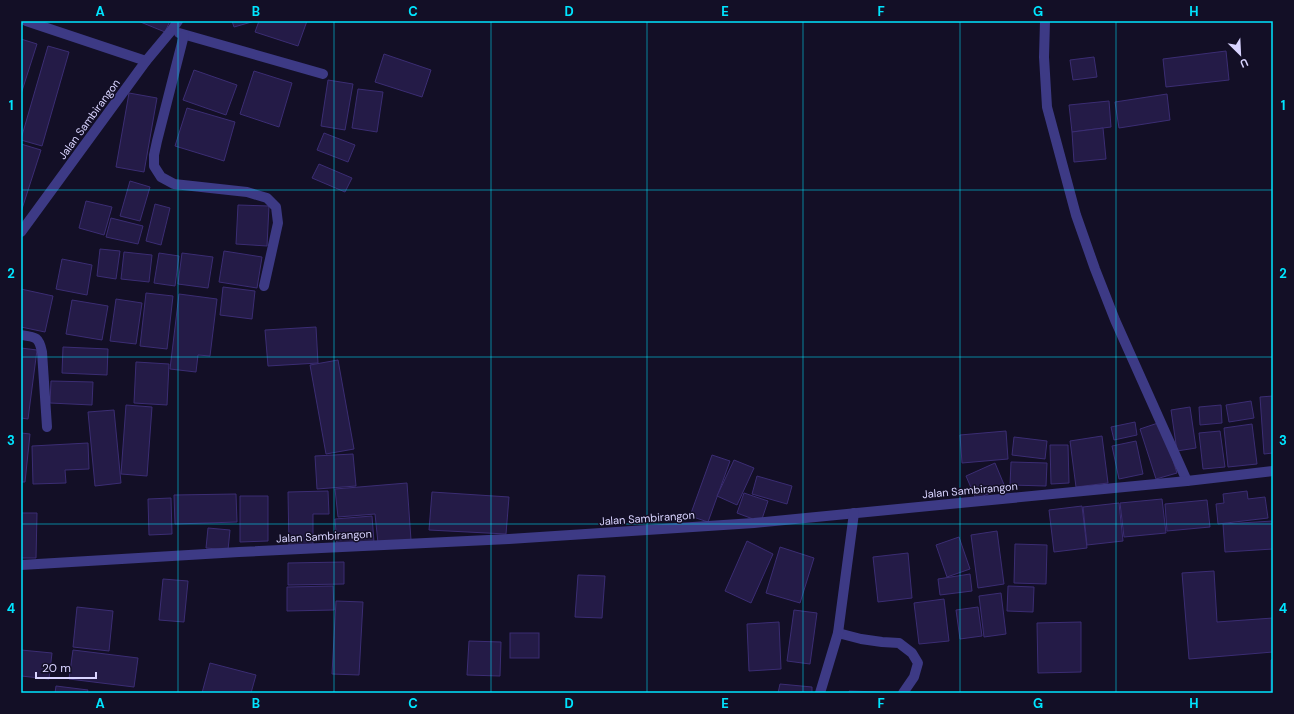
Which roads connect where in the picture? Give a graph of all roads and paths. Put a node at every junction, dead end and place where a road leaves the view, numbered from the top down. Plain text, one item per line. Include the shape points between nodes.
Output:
1 (26, 21) edge
2 (178, 21) edge
3 (1044, 21) edge
4 (171, 31) junction
5 (184, 35) junction
6 (146, 61) junction
7 (323, 74) dead end
8 (21, 232) edge
9 (264, 286) dead end
10 (21, 335) edge
11 (47, 427) dead end
12 (1273, 471) edge
13 (1187, 481) junction
14 (854, 513) junction
15 (21, 565) edge
16 (838, 633) junction
17 (820, 693) edge
18 (903, 693) edge

1 - 6 street
2 - 4 street, Jalan Sambirangon
3 - 13 street via 1047,107 1076,215 1115,320
4 - 5 street
4 - 6 street, Jalan Sambirangon
5 - 7 street
5 - 9 street via 157,141 154,166 161,177 174,184 247,192 267,198 276,207 278,223
6 - 8 street, Jalan Sambirangon
10 - 11 street via 33,337 40,342
12 - 13 street, Jalan Sambirangon
13 - 14 street, Jalan Sambirangon
14 - 15 street, Jalan Sambirangon via 754,523 509,539
14 - 16 street
16 - 17 street
16 - 18 street via 861,639 899,643 912,653 918,663 914,677

